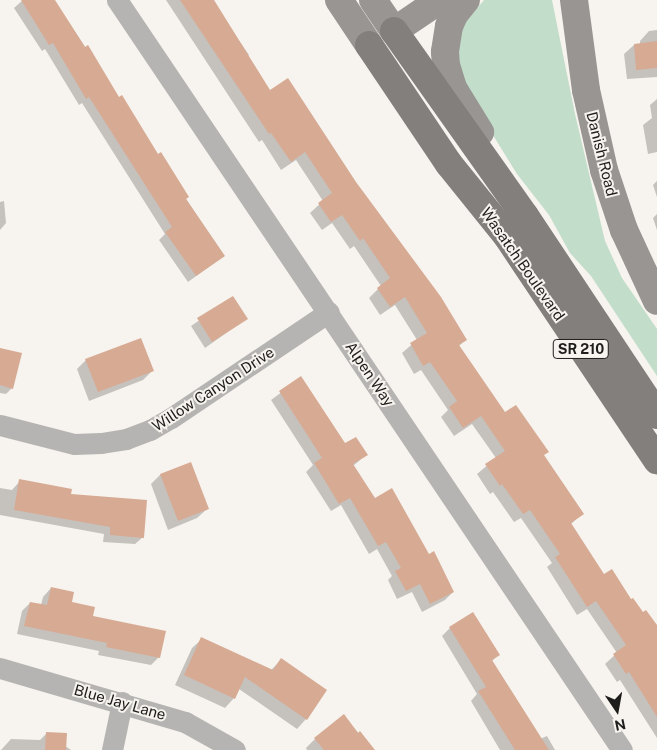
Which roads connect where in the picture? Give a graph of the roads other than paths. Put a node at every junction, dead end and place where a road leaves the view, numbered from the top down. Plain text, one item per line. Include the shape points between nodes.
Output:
1 (117, 0) edge
2 (339, 0) edge
3 (373, 0) edge
4 (440, 0) edge
5 (466, 0) edge
6 (574, 0) edge
7 (394, 31) junction
8 (525, 216) junction
9 (507, 236) junction
10 (657, 301) edge
11 (329, 312) junction
12 (657, 415) edge
13 (0, 426) edge
14 (657, 460) edge
15 (0, 668) edge
16 (122, 702) junction
17 (112, 750) edge
18 (235, 750) edge
19 (622, 750) edge

1 - 11 street, Alpen Way
2 - 9 main road, Wasatch Boulevard / SR 210 via 449,164
3 - 7 main road, SR 210
4 - 7 main road
5 - 8 main road, Wasatch Boulevard via 454,15 446,39 448,77
6 - 10 main road, Danish Road via 586,90 604,170 624,230
7 - 8 main road, Wasatch Boulevard / SR 210
7 - 9 main road via 397,56 404,72 464,162
8 - 12 main road, Wasatch Boulevard / SR 210
9 - 14 main road, Wasatch Boulevard / SR 210
11 - 13 street, Willow Canyon Drive via 171,418 126,439 74,444
11 - 19 street, Alpen Way
15 - 16 street, Blue Jay Lane
16 - 17 street
16 - 18 street, Blue Jay Lane via 185,722

